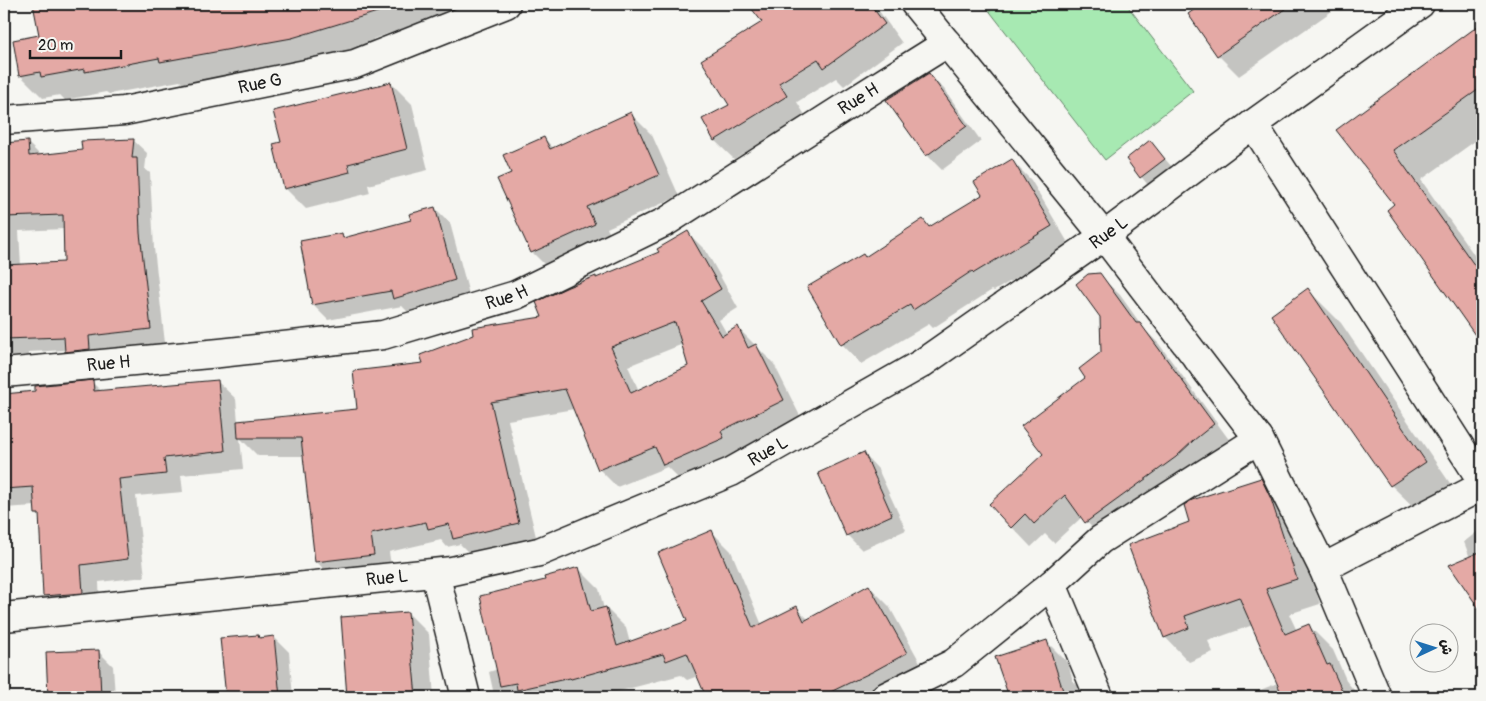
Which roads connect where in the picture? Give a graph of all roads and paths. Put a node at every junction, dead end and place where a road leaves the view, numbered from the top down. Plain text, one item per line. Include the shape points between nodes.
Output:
1 (506, 4) edge
2 (915, 4) edge
3 (1420, 4) edge
4 (947, 43) junction
5 (4, 120) edge
6 (1253, 124) junction
7 (1104, 236) junction
8 (4, 373) edge
9 (1259, 439) junction
10 (1482, 481) edge
11 (1482, 486) edge
12 (1323, 568) junction
13 (435, 573) junction
14 (1052, 584) junction
15 (4, 617) edge
16 (466, 697) edge
17 (885, 697) edge
18 (1100, 697) edge
19 (1376, 697) edge

1 - 5 street, Rue G via 355,64 124,111
2 - 4 street
3 - 6 street, Rue L
4 - 7 street
4 - 8 street, Rue H via 667,221 516,295 383,335 220,354
6 - 7 street, Rue L
6 - 10 street
7 - 9 street
7 - 13 street, Rue L via 921,364 731,472 539,552
9 - 12 street
9 - 14 street via 1100,540
11 - 12 street
12 - 19 street
13 - 15 street, Rue L
13 - 16 street
14 - 17 street via 954,663
14 - 18 street

